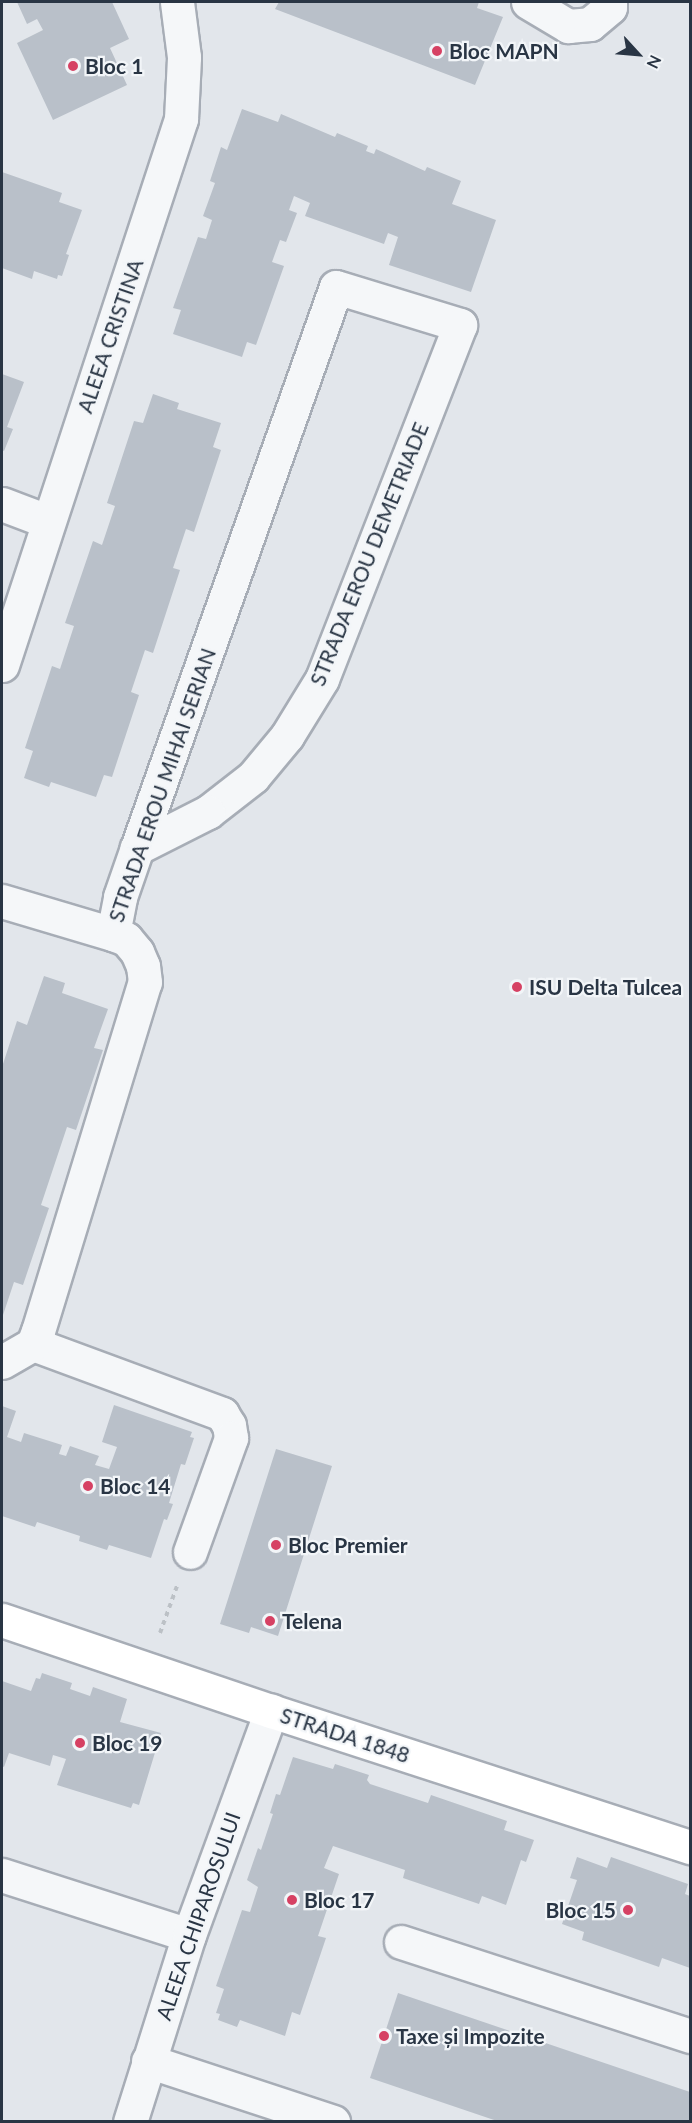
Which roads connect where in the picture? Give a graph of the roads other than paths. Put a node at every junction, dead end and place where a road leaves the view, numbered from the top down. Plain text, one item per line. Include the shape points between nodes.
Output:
1 (177, 2) edge
2 (528, 2) edge
3 (610, 2) edge
4 (460, 326) joint
5 (2, 504) edge
6 (47, 521) junction
7 (2, 665) edge
8 (137, 848) junction
9 (2, 901) edge
10 (113, 934) junction
11 (33, 1344) junction
12 (2, 1362) edge
13 (190, 1552) road end
14 (2, 1620) edge
15 (271, 1711) junction
16 (690, 1847) edge
17 (2, 1875) edge
18 (189, 1935) junction
19 (401, 1942) dead end
20 (690, 2036) edge
21 (148, 2061) junction
22 (130, 2121) edge
23 (333, 2121) edge

1 - 6 street, ALEEA CRISTINA via 184,57 182,119
2 - 3 street via 568,26 590,24 610,7
4 - 8 street, STRADA EROU DEMETRIADE via 321,679 286,736 253,777 208,812
4 - 8 street, STRADA EROU MIHAI SERIAN via 336,286
5 - 6 street
6 - 7 street, ALEEA CRISTINA
8 - 10 street, STRADA EROU MIHAI SERIAN via 120,897
9 - 10 street
10 - 11 street, STRADA EROU MIHAI SERIAN via 126,939 137,952 145,982
11 - 12 street
11 - 13 street via 222,1414 231,1438
14 - 15 main road, STRADA 1848
15 - 16 main road, STRADA 1848
15 - 18 street, ALEEA CHIPAROSULUI
17 - 18 street
18 - 21 street, ALEEA CHIPAROSULUI
19 - 20 street
21 - 22 street, ALEEA CHIPAROSULUI
21 - 23 street

